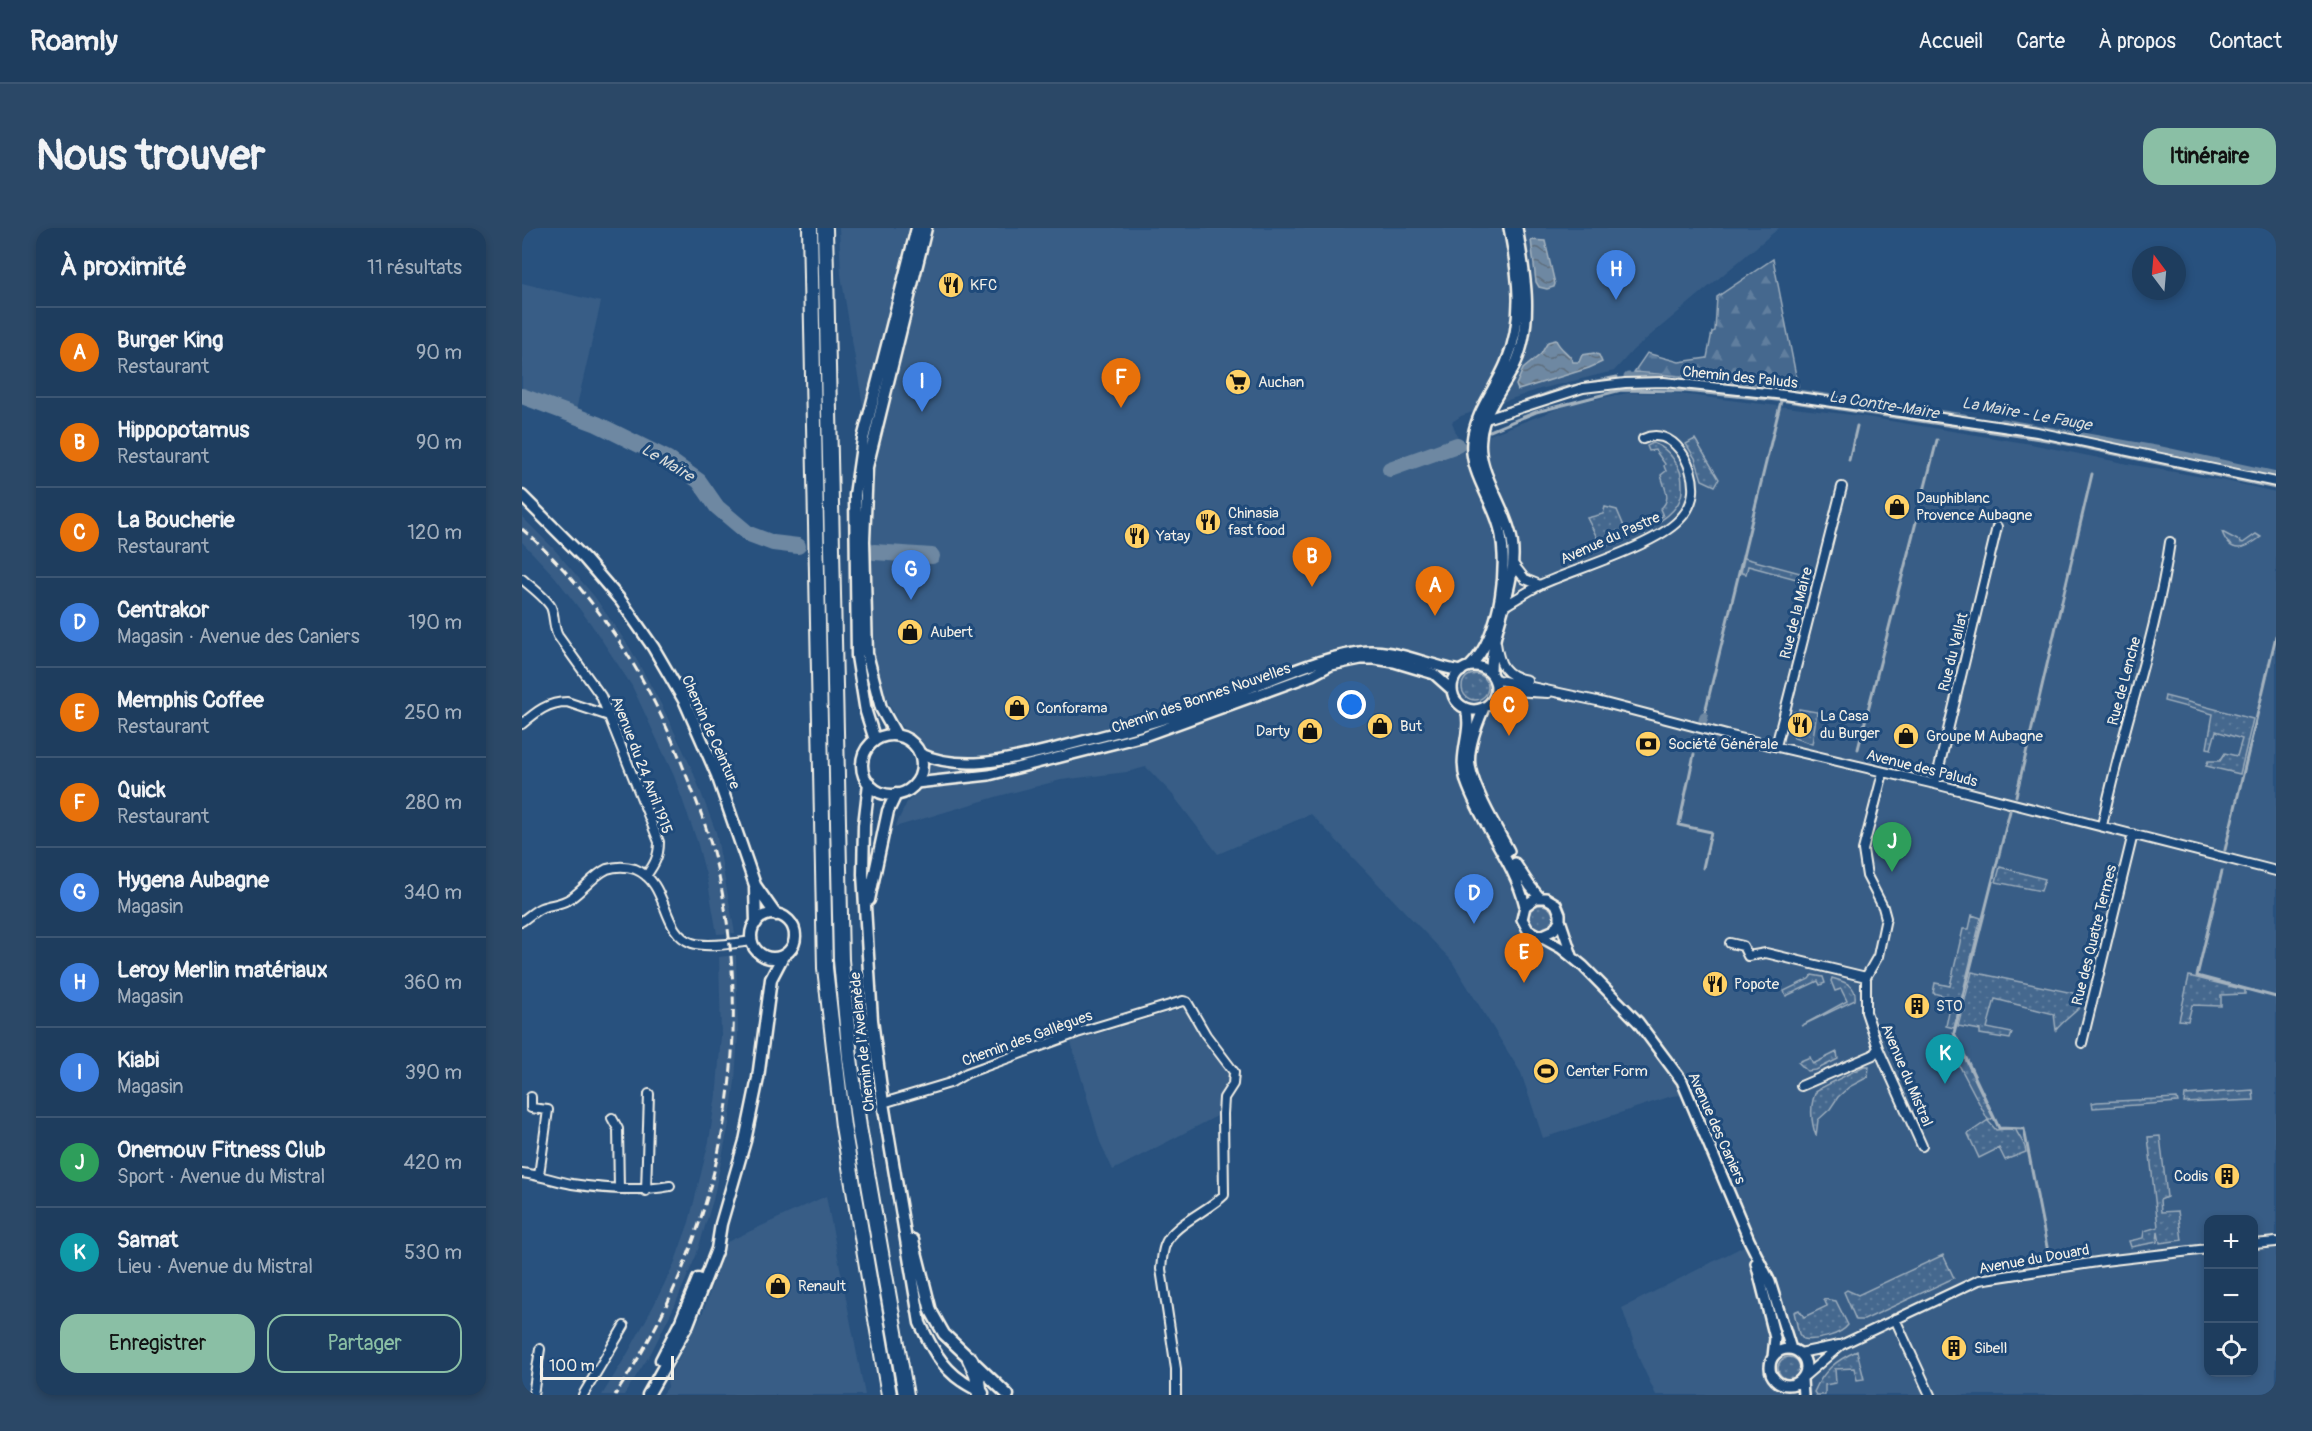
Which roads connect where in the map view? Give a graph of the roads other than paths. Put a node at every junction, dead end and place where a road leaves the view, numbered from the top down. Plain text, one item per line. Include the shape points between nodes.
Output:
1 (801, 228) edge
2 (810, 228) edge
3 (825, 228) edge
4 (917, 228) edge
5 (926, 228) edge
6 (1509, 228) edge
7 (1517, 228) edge
8 (1486, 419) junction
9 (813, 439) junction
10 (1643, 439) dead end
11 (2276, 482) edge
12 (1842, 487) dead end
13 (522, 496) edge
14 (1997, 527) dead end
15 (2170, 543) dead end
16 (1514, 565) junction
17 (522, 579) edge
18 (1540, 585) junction
19 (1506, 605) junction
20 (1495, 642) junction
21 (1470, 666) junction
22 (1461, 671) junction
23 (1492, 676) junction
24 (1452, 690) junction
25 (1562, 692) junction
26 (1493, 700) junction
27 (1466, 708) junction
28 (1484, 708) junction
29 (609, 716) junction
30 (522, 724) edge
31 (896, 735) junction
32 (875, 741) junction
33 (1776, 746) junction
34 (919, 753) junction
35 (1883, 773) junction
36 (869, 783) junction
37 (916, 783) junction
38 (1935, 784) junction
39 (896, 794) junction
40 (2102, 826) junction
41 (2133, 834) junction
42 (2276, 871) edge
43 (646, 876) junction
44 (755, 885) junction
45 (1540, 897) junction
46 (1525, 906) junction
47 (867, 909) junction
48 (776, 915) junction
49 (1560, 920) junction
50 (522, 921) edge
51 (756, 923) junction
52 (1537, 935) junction
53 (752, 941) junction
54 (1730, 943) dead end
55 (761, 955) junction
56 (783, 956) junction
57 (1572, 956) junction
58 (1866, 976) junction
59 (771, 979) junction
60 (2082, 1042) dead end
61 (1878, 1048) junction
62 (1801, 1086) dead end
63 (650, 1094) dead end
64 (531, 1097) dead end
65 (883, 1103) junction
66 (612, 1118) dead end
67 (1922, 1146) dead end
68 (895, 1170) junction
69 (522, 1173) edge
70 (539, 1175) junction
71 (670, 1186) dead end
72 (619, 1189) junction
73 (646, 1191) junction
74 (721, 1224) junction
75 (1749, 1240) junction
76 (2276, 1242) edge
77 (2258, 1244) edge
78 (2204, 1250) edge
79 (1895, 1319) junction
80 (624, 1326) dead end
81 (1841, 1345) junction
82 (540, 1349) dead end
83 (1795, 1351) junction
84 (1773, 1357) junction
85 (970, 1359) junction
86 (1804, 1377) junction
87 (1780, 1384) junction
88 (982, 1394) edge
89 (533, 1395) edge
90 (583, 1395) edge
91 (640, 1395) edge
92 (648, 1395) edge
93 (889, 1395) edge
94 (906, 1395) edge
95 (1008, 1395) edge
96 (1176, 1395) edge
97 (1785, 1395) edge
98 (1803, 1395) edge
99 (1930, 1395) edge

1 - 9 highway
2 - 9 highway
3 - 94 highway via 841,960 859,1126
4 - 32 main road via 863,439 855,495 856,656
5 - 31 main road via 867,467 864,531 867,654 881,708
6 - 21 street via 1519,288 1517,326 1506,363 1478,417 1471,449 1498,520 1505,552 1504,571 1488,639 1481,656
7 - 8 street via 1528,292 1524,334 1515,364
8 - 11 street, Chemin des Paluds via 1583,388 1664,382 1785,395 2037,432
8 - 16 street via 1481,433 1482,459 1509,525
9 - 93 highway via 825,968 843,1126
10 - 18 street, Avenue du Pastre via 1666,437 1685,458 1693,492 1688,510 1666,532
12 - 33 street, Rue de la Maïre
13 - 44 main road, Chemin de Ceinture via 585,559 653,647 685,702 717,775
14 - 38 street, Rue du Vallat
15 - 40 street, Rue de Lenche via 2164,585
16 - 18 street via 1525,579
16 - 19 street
17 - 29 street, Avenue du 24 Avril 1915 via 549,604 558,636 602,696
18 - 19 street
19 - 20 street
20 - 23 street
20 - 25 street, Avenue des Paluds via 1500,664 1507,673
21 - 22 street
21 - 23 street via 1482,668
22 - 24 street
22 - 34 street, Chemin des Bonnes Nouvelles via 1396,654 1361,651 1329,658 1185,712 1024,756 985,763 955,763
23 - 25 street, Avenue des Paluds
23 - 26 street via 1496,691
24 - 27 street via 1456,701
24 - 37 street, Chemin des Bonnes Nouvelles via 1434,674 1394,662 1361,659 1331,665 1144,736 988,776
25 - 26 street, Avenue des Paluds via 1510,691
25 - 33 street, Avenue des Paluds
26 - 28 street
27 - 28 street
27 - 46 street via 1469,720 1462,755 1466,782 1515,875
28 - 45 street via 1470,758 1474,782 1520,872
29 - 30 street via 561,702 544,706
29 - 43 street, Avenue du 24 Avril 1915 via 659,842 656,862
31 - 32 main road
31 - 34 main road via 908,740
32 - 36 main road via 863,755 863,774
33 - 35 street, Avenue des Paluds
34 - 37 main road
35 - 38 street, Avenue des Paluds
35 - 58 street, Avenue du Mistral via 1863,861 1886,918 1878,956
36 - 39 main road via 880,792
36 - 47 main road via 863,874
37 - 39 main road
38 - 40 street, Avenue des Paluds
39 - 47 main road via 888,811
40 - 41 street, Avenue des Paluds
41 - 42 street, Avenue des Paluds
41 - 60 street, Rue des Quatre Termes
43 - 50 street via 630,867 607,869 571,898 542,907
43 - 53 street via 659,891 681,938 693,944
44 - 48 main road, Chemin de Ceinture
44 - 51 main road, Chemin de Ceinture
45 - 46 street
45 - 49 street via 1556,904
46 - 52 street via 1524,925
47 - 65 main road, Chemin de l'Avelanède via 872,1020
48 - 51 main road
48 - 56 main road via 789,920 795,933 793,947
49 - 52 street via 1549,934
49 - 57 street, Avenue des Caniers
51 - 53 main road
52 - 57 street, Avenue des Caniers
53 - 55 main road
54 - 58 street via 1743,946 1748,956 1766,953
55 - 56 main road
55 - 59 main road
56 - 59 main road
57 - 75 street, Avenue des Caniers via 1638,1022 1682,1081
58 - 61 street, Avenue du Mistral via 1866,1012
59 - 74 main road via 758,1078
61 - 62 street via 1873,1055
61 - 67 street, Avenue du Mistral
63 - 73 street
64 - 70 street via 531,1108 548,1110
65 - 68 main road, Chemin de l'Avelanède
65 - 96 street, Chemin des Gallègues via 950,1083 1067,1036 1187,1002 1234,1072 1234,1079 1224,1098 1224,1195 1171,1234 1162,1255
66 - 72 street via 618,1129
68 - 85 main road, Chemin de l'Avelanède via 931,1311 944,1334
68 - 88 main road, Chemin de l'Avelanède via 920,1323 946,1367
69 - 70 street
70 - 72 street via 571,1184
71 - 73 street
72 - 73 street
74 - 91 main road via 681,1321
74 - 92 main road via 717,1250 688,1324
75 - 83 street, Avenue des Caniers via 1770,1282
75 - 84 street, Avenue des Caniers via 1775,1338
76 - 77 street
78 - 79 street, Avenue du Douard via 1979,1281
79 - 81 street, Avenue du Douard
79 - 99 street
80 - 90 street
81 - 83 street, Avenue du Douard
81 - 86 street, Avenue du Douard
82 - 89 street
83 - 84 street via 1781,1350
83 - 86 street via 1806,1363
84 - 87 street via 1770,1369
85 - 88 highway
85 - 95 main road, Chemin de l'Avelanède
86 - 87 street via 1792,1386
86 - 98 street
87 - 97 street

